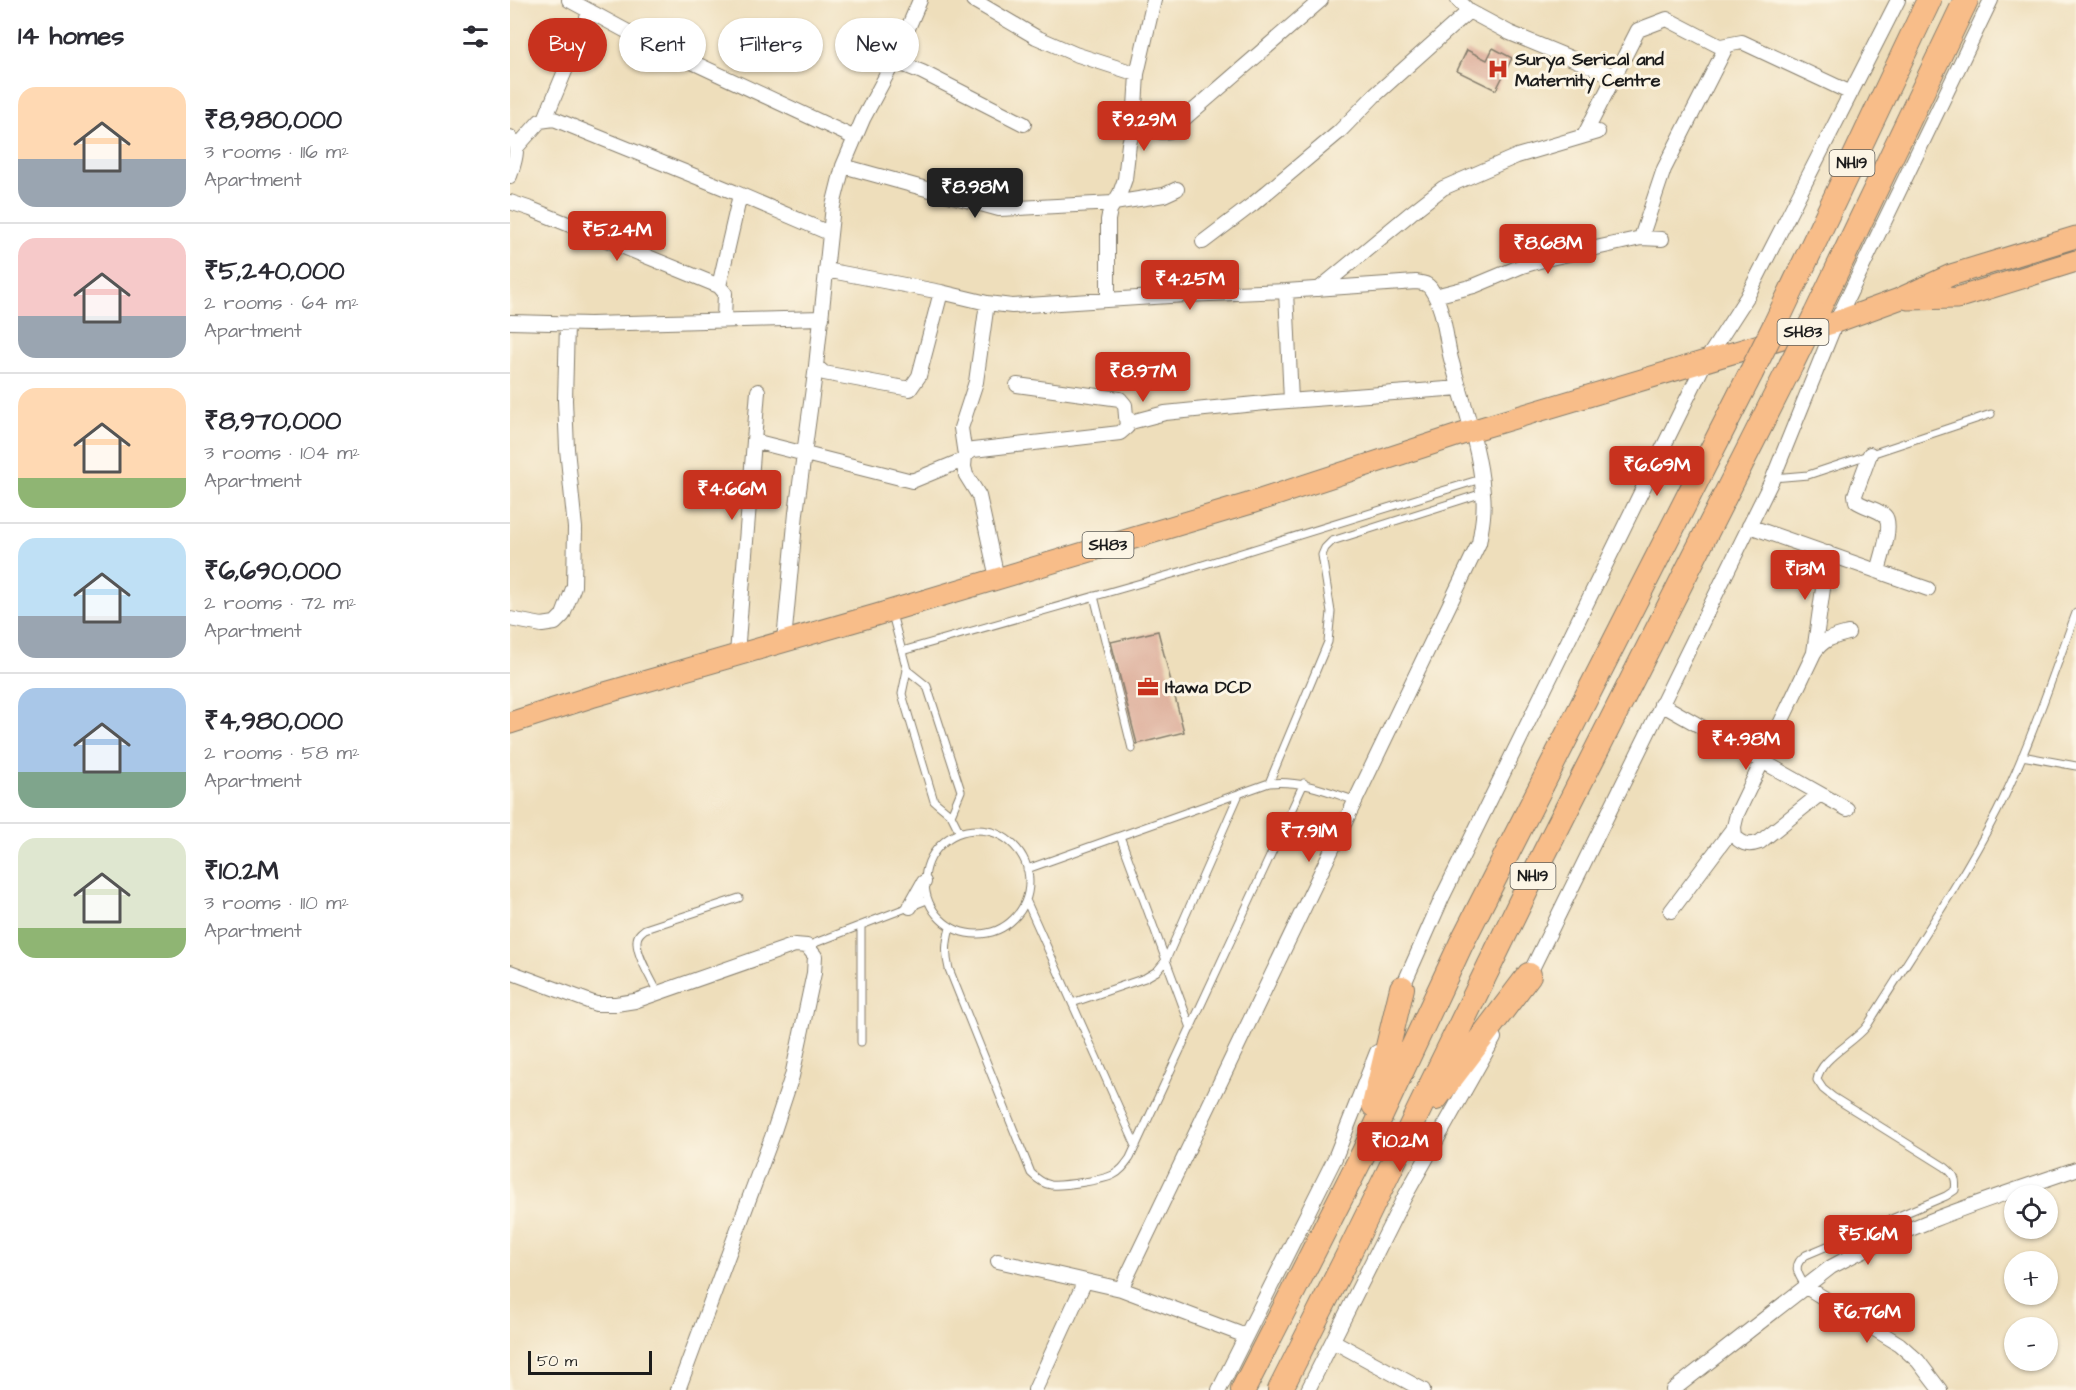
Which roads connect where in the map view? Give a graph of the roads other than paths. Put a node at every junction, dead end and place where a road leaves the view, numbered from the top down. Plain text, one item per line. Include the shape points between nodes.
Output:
1 (569, 0) edge
2 (920, 0) edge
3 (973, 0) edge
4 (1154, 0) edge
5 (1322, 0) edge
6 (1458, 0) edge
7 (1898, 0) edge
8 (1929, 0) edge
9 (1966, 0) edge
10 (1991, 0) edge
11 (590, 11) junction
12 (1469, 11) junction
13 (912, 18) edge
14 (1721, 46) junction
15 (919, 71) edge
16 (888, 72) edge
17 (1137, 74) junction
18 (1614, 76) junction
19 (1851, 93) junction
20 (545, 119) junction
21 (1024, 124) dead end
22 (1134, 124) junction
23 (1598, 132) dead end
24 (1584, 136) junction
25 (855, 138) junction
26 (513, 143) edge
27 (843, 166) junction
28 (510, 176) edge
29 (1177, 189) dead end
30 (740, 195) junction
31 (510, 202) edge
32 (1114, 203) junction
33 (829, 233) junction
34 (2076, 237) edge
35 (1641, 238) junction
36 (1662, 239) dead end
37 (1203, 242) dead end
38 (2076, 261) edge
39 (826, 270) junction
40 (718, 286) junction
41 (1319, 289) junction
42 (1286, 291) junction
43 (941, 292) junction
44 (1435, 296) junction
45 (1108, 299) junction
46 (1899, 299) junction
47 (987, 303) junction
48 (822, 318) junction
49 (1826, 318) junction
50 (724, 320) junction
51 (510, 322) edge
52 (567, 324) junction
53 (1706, 362) junction
54 (816, 366) junction
55 (1017, 385) dead end
56 (1460, 388) junction
57 (758, 391) dead end
58 (1291, 400) junction
59 (1991, 414) dead end
60 (1127, 423) junction
61 (1471, 431) junction
62 (754, 441) junction
63 (804, 454) junction
64 (1870, 454) junction
65 (964, 458) junction
66 (1773, 478) junction
67 (1482, 486) junction
68 (1749, 526) junction
69 (1828, 553) junction
70 (1878, 571) junction
71 (997, 578) junction
72 (1928, 589) dead end
73 (1094, 596) junction
74 (891, 610) junction
75 (2076, 614) edge
76 (510, 619) edge
77 (1848, 633) dead end
78 (784, 641) junction
79 (902, 651) junction
80 (1814, 653) junction
81 (737, 654) junction
82 (906, 670) junction
83 (1661, 704) junction
84 (510, 723) edge
85 (1132, 749) dead end
86 (2022, 756) junction
87 (1761, 762) junction
88 (2076, 766) edge
89 (1269, 783) junction
90 (1304, 783) junction
91 (1239, 794) junction
92 (1820, 794) junction
93 (1356, 801) junction
94 (1847, 809) dead end
95 (951, 815) junction
96 (1734, 827) junction
97 (958, 831) junction
98 (1120, 836) junction
99 (1028, 869) junction
100 (924, 882) junction
101 (738, 898) dead end
102 (927, 900) junction
103 (1026, 900) junction
104 (910, 907) junction
105 (1671, 910) dead end
106 (861, 926) junction
107 (950, 928) junction
108 (807, 946) junction
109 (1166, 960) junction
110 (510, 972) edge
111 (1529, 975) junction
112 (1402, 988) junction
113 (658, 993) junction
114 (1072, 1003) junction
115 (1191, 1028) junction
116 (861, 1042) dead end
117 (1404, 1141) junction
118 (1136, 1146) junction
119 (1363, 1154) junction
120 (2076, 1169) edge
121 (998, 1261) dead end
122 (1085, 1281) junction
123 (1804, 1285) junction
124 (1121, 1289) junction
125 (1246, 1336) junction
126 (1333, 1341) junction
127 (678, 1390) edge
128 (1035, 1390) edge
129 (1219, 1390) edge
130 (1243, 1390) edge
131 (1280, 1390) edge
132 (1308, 1390) edge
133 (1423, 1390) edge
134 (1673, 1390) edge
135 (1940, 1390) edge

1 - 11 street
2 - 13 street
3 - 17 street via 1036,38
4 - 17 street
5 - 22 street via 1170,131
6 - 12 street
7 - 19 street
8 - 119 highway, NH19, bridge via 1751,374 1461,944
9 - 49 highway, NH19
10 - 49 street
11 - 20 street
11 - 25 street
12 - 18 street via 1510,33
12 - 37 street via 1339,132
14 - 18 street via 1667,19 1638,30
14 - 19 street via 1742,42
14 - 35 street via 1725,49 1664,169
15 - 21 street
16 - 25 street
17 - 22 street
18 - 24 street
19 - 53 street via 1747,297
20 - 26 street
20 - 30 street via 554,119
22 - 32 street via 1125,179
23 - 24 street
24 - 41 street via 1517,156 1443,188
25 - 27 street
26 - 28 street
27 - 32 street via 999,208
27 - 33 street
29 - 32 street via 1164,195
30 - 33 street
30 - 40 street
31 - 40 street
32 - 45 street via 1108,220
33 - 39 street
34 - 46 main road, SH83 via 1951,275
35 - 36 street
35 - 44 street via 1546,259
38 - 46 main road, SH83 via 1957,298
39 - 43 street
39 - 48 street
40 - 50 street via 725,293
41 - 42 street
41 - 44 street via 1416,282 1426,284
42 - 45 street
42 - 58 street
43 - 47 street
43 - 54 street via 919,376 910,389 824,373
44 - 56 street
45 - 47 street via 1012,306
46 - 49 main road, SH83
47 - 65 street via 976,381 961,428
48 - 50 street
48 - 54 street
49 - 53 main road, SH83
49 - 66 street
49 - 117 highway, NH19, bridge via 1791,365
50 - 52 street
51 - 52 street
52 - 76 street via 565,400 575,528 574,586 563,615 555,623 542,625
53 - 61 main road, SH83
53 - 112 street via 1442,898
54 - 63 street
55 - 60 street via 1120,399 1125,405
56 - 58 street
56 - 61 street
57 - 62 street
58 - 60 street via 1162,413
59 - 64 lane
60 - 65 street via 1120,433 973,450
61 - 67 street
61 - 71 main road, SH83 via 1248,504
62 - 63 street
62 - 81 street
63 - 65 street via 912,481
63 - 78 street
64 - 66 lane via 1808,475
64 - 70 street via 1855,495 1856,501 1888,521
65 - 71 street via 966,475 979,496
66 - 68 street
67 - 73 lane
67 - 89 lane via 1332,541 1325,548 1322,562 1331,612 1328,642
67 - 93 street via 1484,518 1479,543
68 - 69 street
68 - 83 street
69 - 70 street
69 - 80 street
70 - 72 street
71 - 74 main road, SH83
73 - 79 lane
73 - 85 lane
74 - 78 main road, SH83
74 - 79 lane
75 - 86 lane
77 - 80 street via 1828,638
78 - 81 main road, SH83
79 - 82 lane
80 - 87 street
81 - 84 main road, SH83
82 - 95 lane via 902,694 934,801
82 - 95 lane via 927,686 960,791
83 - 87 street
83 - 111 street
86 - 88 lane
86 - 123 lane via 1961,877 1867,1026 1818,1072 1817,1080 1833,1097 1945,1167 1953,1174 1955,1190 1799,1260 1796,1271
87 - 92 street
87 - 96 street
89 - 90 lane
89 - 91 lane
90 - 93 lane
90 - 115 lane
91 - 98 lane
91 - 109 lane
92 - 94 street
92 - 96 street via 1760,842 1742,843 1735,837
93 - 124 street
95 - 97 lane
96 - 105 street
97 - 99 lane via 998,834 1011,843
97 - 100 lane via 936,849 927,864
98 - 99 lane
98 - 109 lane
99 - 103 lane
100 - 102 lane
100 - 104 street
101 - 113 lane via 639,933 640,953
102 - 104 lane
102 - 107 lane
103 - 107 lane via 1017,916 1003,928 986,934 968,934
103 - 114 lane
104 - 106 lane
106 - 108 lane
106 - 116 lane
107 - 118 lane via 946,944 949,969 1031,1173 1051,1185 1112,1176 1123,1168
108 - 113 street via 795,945
108 - 127 street via 815,956 814,973 792,1076
109 - 114 lane via 1145,978
109 - 115 lane
110 - 113 street via 596,1004 635,1001
111 - 117 highway
111 - 126 street via 1404,1198
112 - 119 highway
112 - 125 street via 1335,1158
114 - 118 lane
115 - 118 lane
117 - 131 highway, NH19
119 - 130 highway, NH19
120 - 123 street via 1916,1226 1844,1260
121 - 122 street
122 - 124 street
122 - 128 street
123 - 134 street
123 - 135 street via 1899,1344
124 - 125 street
125 - 129 street
126 - 132 street
126 - 133 street

